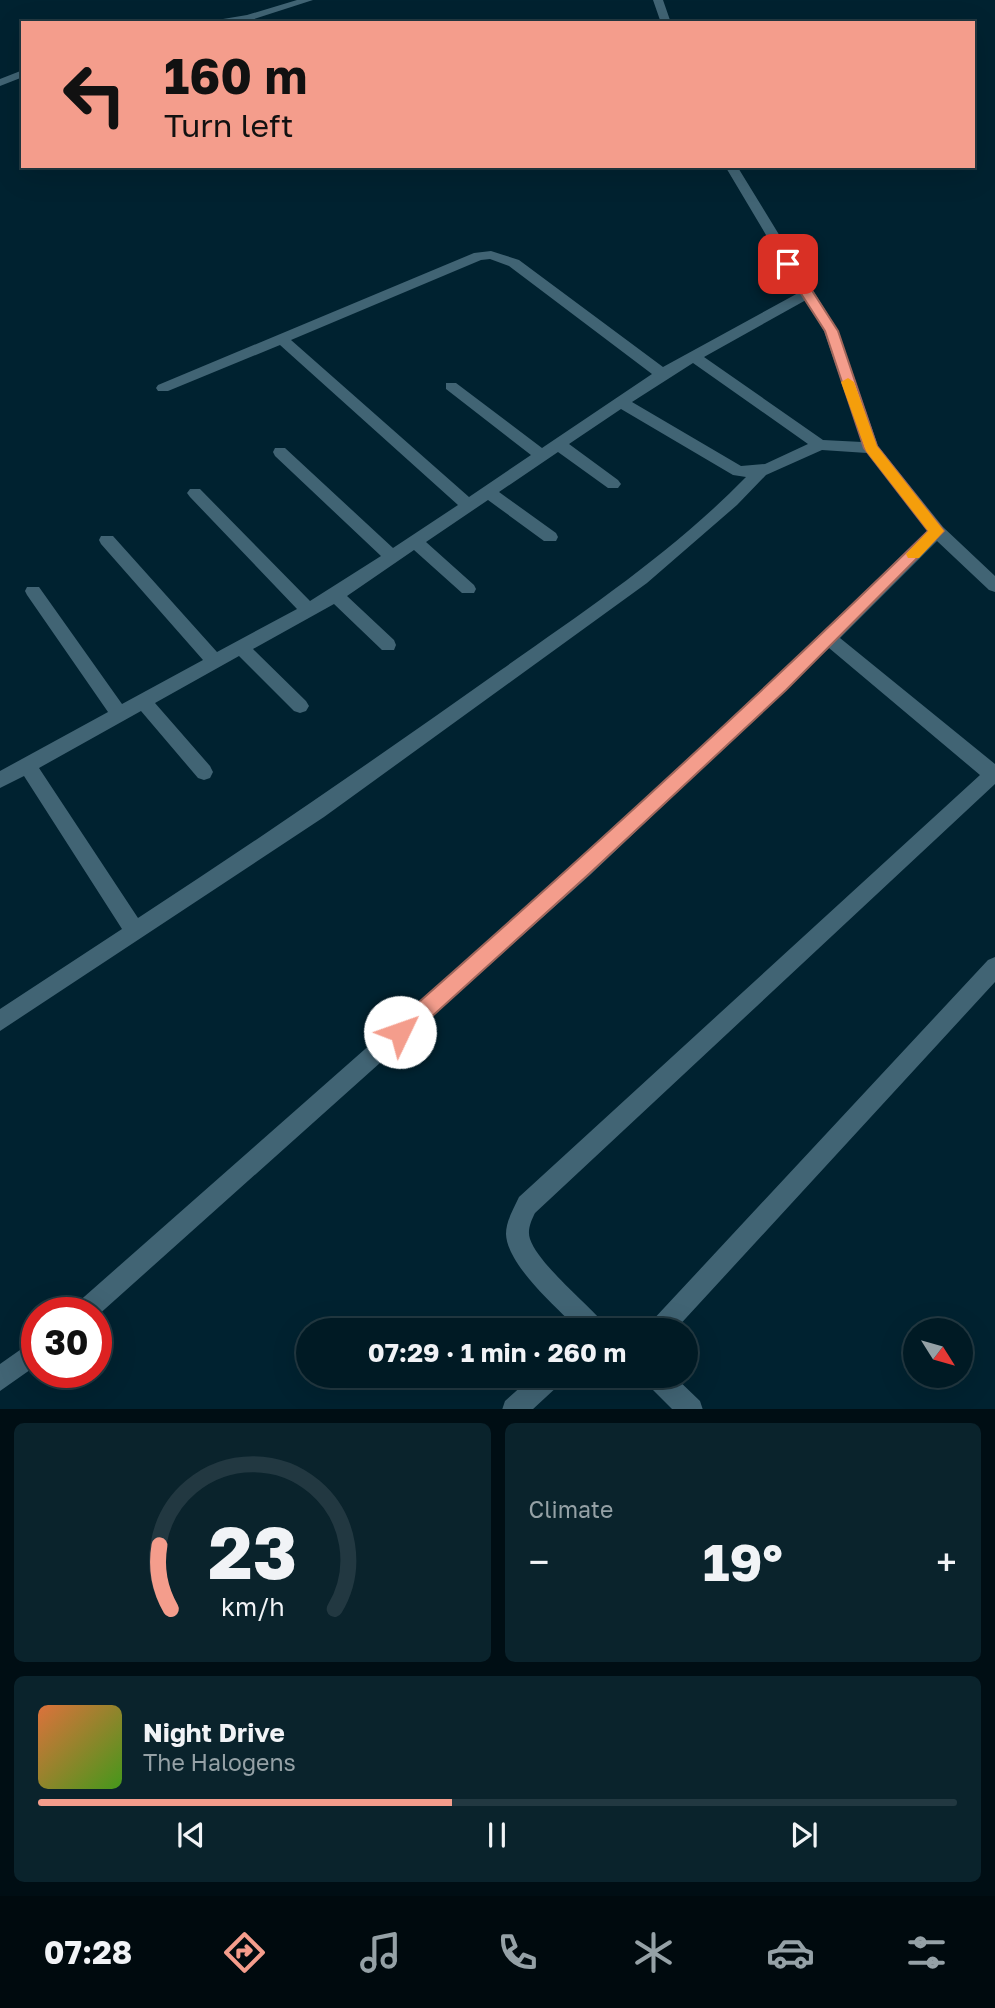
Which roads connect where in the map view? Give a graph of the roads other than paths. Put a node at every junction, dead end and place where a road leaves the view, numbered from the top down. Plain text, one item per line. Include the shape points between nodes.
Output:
1 (308, 0) edge
2 (657, 0) edge
3 (222, 21) edge
4 (665, 21) edge
5 (21, 74) edge
6 (0, 83) edge
7 (732, 168) edge
8 (808, 293) junction
9 (281, 338) junction
10 (694, 357) junction
11 (662, 374) junction
12 (451, 386) dead end
13 (163, 388) dead end
14 (621, 402) junction
15 (558, 444) junction
16 (820, 445) junction
17 (871, 448) junction
18 (280, 452) dead end
19 (542, 456) junction
20 (760, 472) junction
21 (613, 484) dead end
22 (488, 492) junction
23 (195, 493) dead end
24 (468, 505) junction
25 (937, 531) junction
26 (550, 537) dead end
27 (107, 540) dead end
28 (414, 541) junction
29 (392, 557) junction
30 (995, 586) edge
31 (468, 589) dead end
32 (33, 591) dead end
33 (336, 595) junction
34 (308, 610) junction
35 (828, 638) junction
36 (388, 645) dead end
37 (242, 647) junction
38 (215, 662) junction
39 (143, 701) junction
40 (300, 706) dead end
41 (119, 714) junction
42 (27, 765) junction
43 (204, 772) dead end
44 (994, 773) edge
45 (0, 779) edge
46 (135, 932) junction
47 (995, 967) edge
48 (0, 1021) edge
49 (101, 1297) edge
50 (584, 1318) edge
51 (670, 1318) edge
52 (21, 1363) edge
53 (0, 1379) edge
54 (537, 1388) edge
55 (669, 1388) edge
56 (514, 1409) edge
57 (691, 1409) edge

1 - 3 street
2 - 4 street
5 - 6 street
7 - 8 street
8 - 10 street
8 - 17 street via 831,331
9 - 11 street via 491,255 514,263
9 - 13 street
9 - 24 street
10 - 11 street
10 - 16 street
11 - 14 street
12 - 19 street
14 - 15 street
14 - 20 street via 724,465
15 - 19 street
15 - 21 street
16 - 17 street
16 - 20 street
17 - 25 street
18 - 29 street
19 - 22 street
20 - 46 street via 640,579 317,811
22 - 24 street
22 - 26 street
23 - 34 street
24 - 28 street
25 - 30 street
25 - 35 street
27 - 38 street
28 - 29 street
28 - 31 street
29 - 33 street
32 - 41 street
33 - 34 street
33 - 36 street
34 - 37 street
35 - 44 street
35 - 49 street via 583,869
37 - 38 street
37 - 40 street
38 - 39 street
39 - 41 street
39 - 43 street
41 - 42 street
42 - 45 street
42 - 46 street
44 - 50 street via 527,1205 518,1241
46 - 48 street
47 - 51 street
52 - 53 street
54 - 56 street
55 - 57 street

